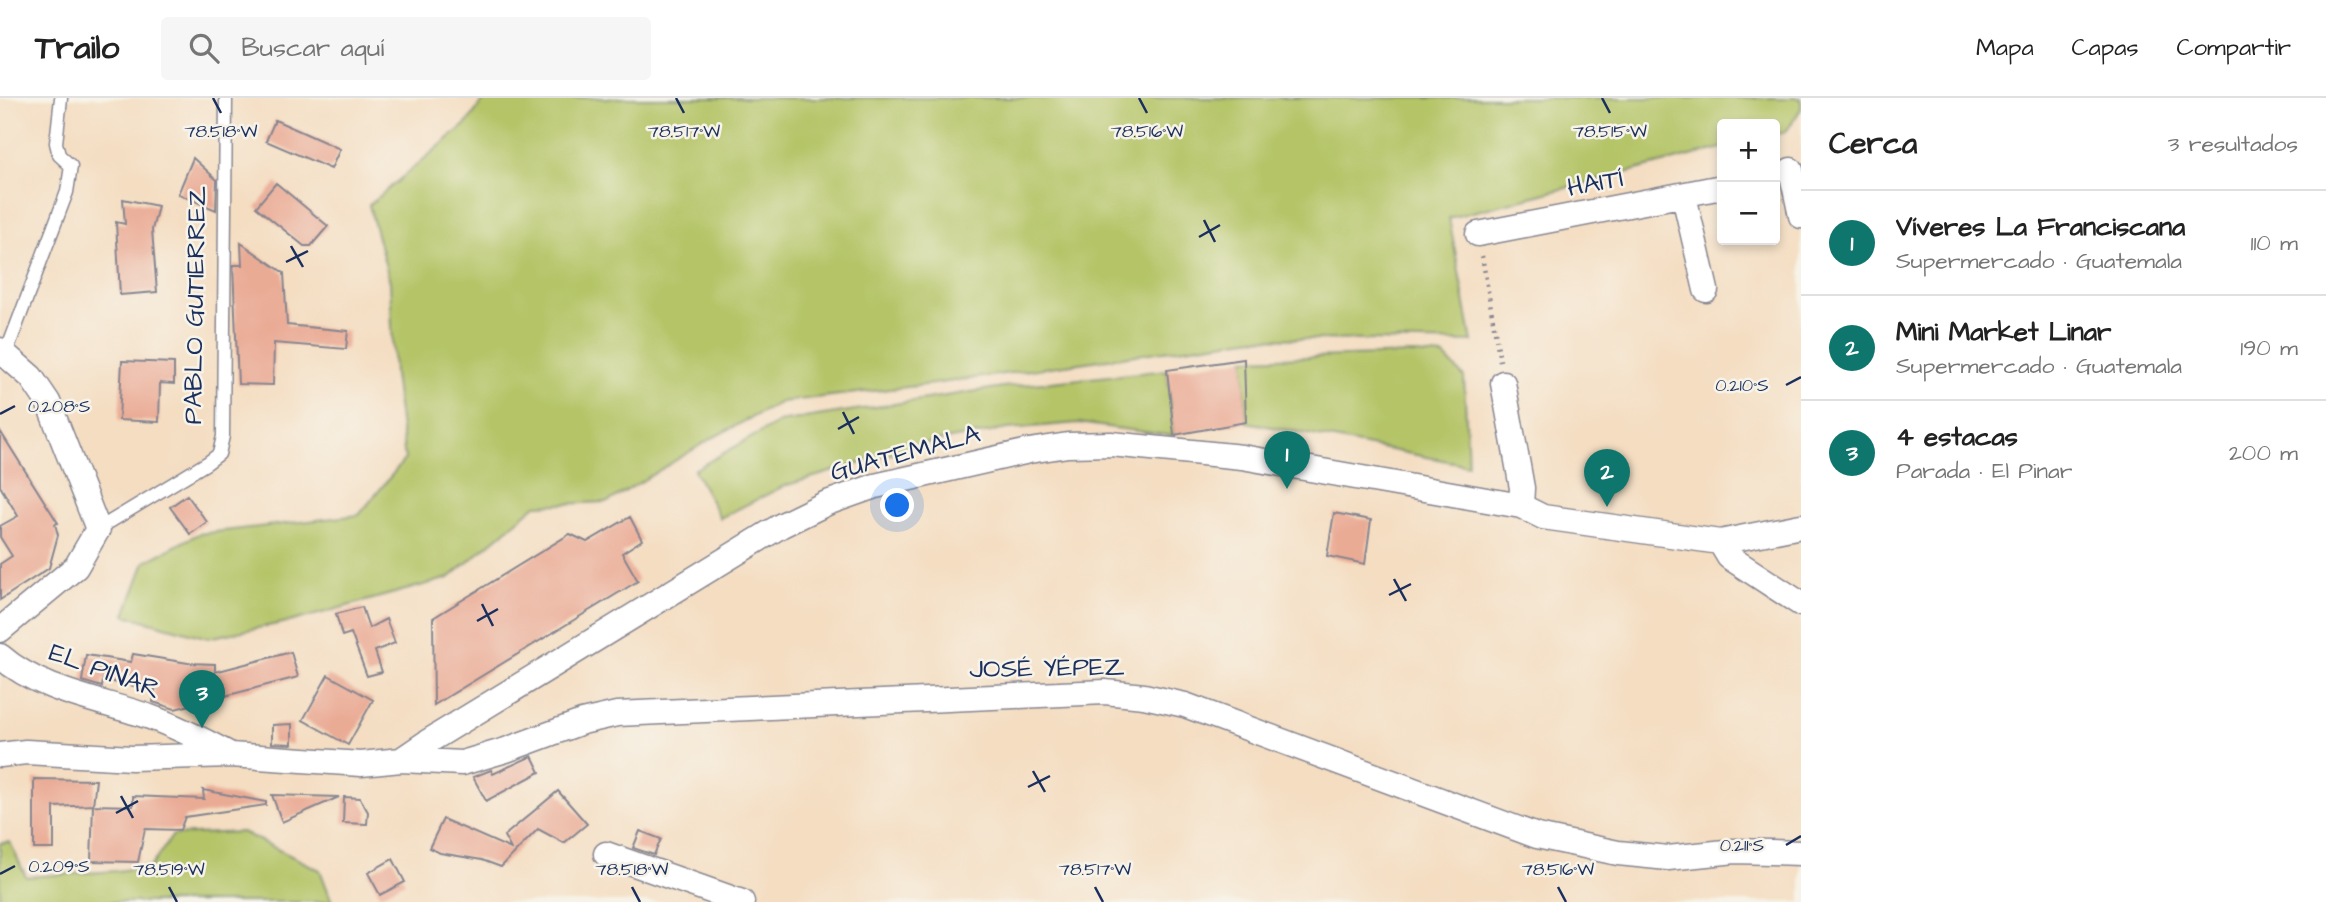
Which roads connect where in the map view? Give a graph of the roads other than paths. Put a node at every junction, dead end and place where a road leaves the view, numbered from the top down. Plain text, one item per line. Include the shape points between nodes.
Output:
1 (61, 98) edge
2 (226, 98) edge
3 (1789, 170) edge
4 (1717, 188) edge
5 (1684, 195) junction
6 (1801, 216) edge
7 (1478, 234) road end
8 (1706, 290) dead end
9 (3, 352) edge
10 (1502, 377) road end
11 (1521, 506) junction
12 (1801, 526) edge
13 (99, 529) junction
14 (1720, 542) junction
15 (1801, 604) edge
16 (0, 630) edge
17 (0, 656) edge
18 (0, 755) edge
19 (229, 755) junction
20 (401, 760) junction
21 (1801, 853) edge
22 (606, 854) dead end
23 (741, 902) edge

1 - 9 lane via 55,143 71,166 67,192
2 - 13 lane, PABLO GUTIERREZ via 223,436 219,454
3 - 6 street
4 - 5 street, HAITÍ
5 - 7 street, HAITÍ
5 - 8 street
9 - 13 street via 31,377 48,402
10 - 11 street via 1522,488
11 - 14 street, GUATEMALA via 1543,517
11 - 20 street, GUATEMALA via 1242,457 1111,444 1029,451 875,486 782,525
12 - 14 street, GUATEMALA
13 - 16 street, PABLO GUTIERREZ via 76,567
14 - 15 street via 1729,557
17 - 19 street, EL PINAR via 18,670 60,689 150,717
18 - 19 street, GUATEMALA
19 - 20 street, GUATEMALA via 361,764
20 - 21 street, JOSÉ YÉPEZ via 462,763 617,714 1105,692 1185,705 1537,836 1668,858 1735,851
22 - 23 street

